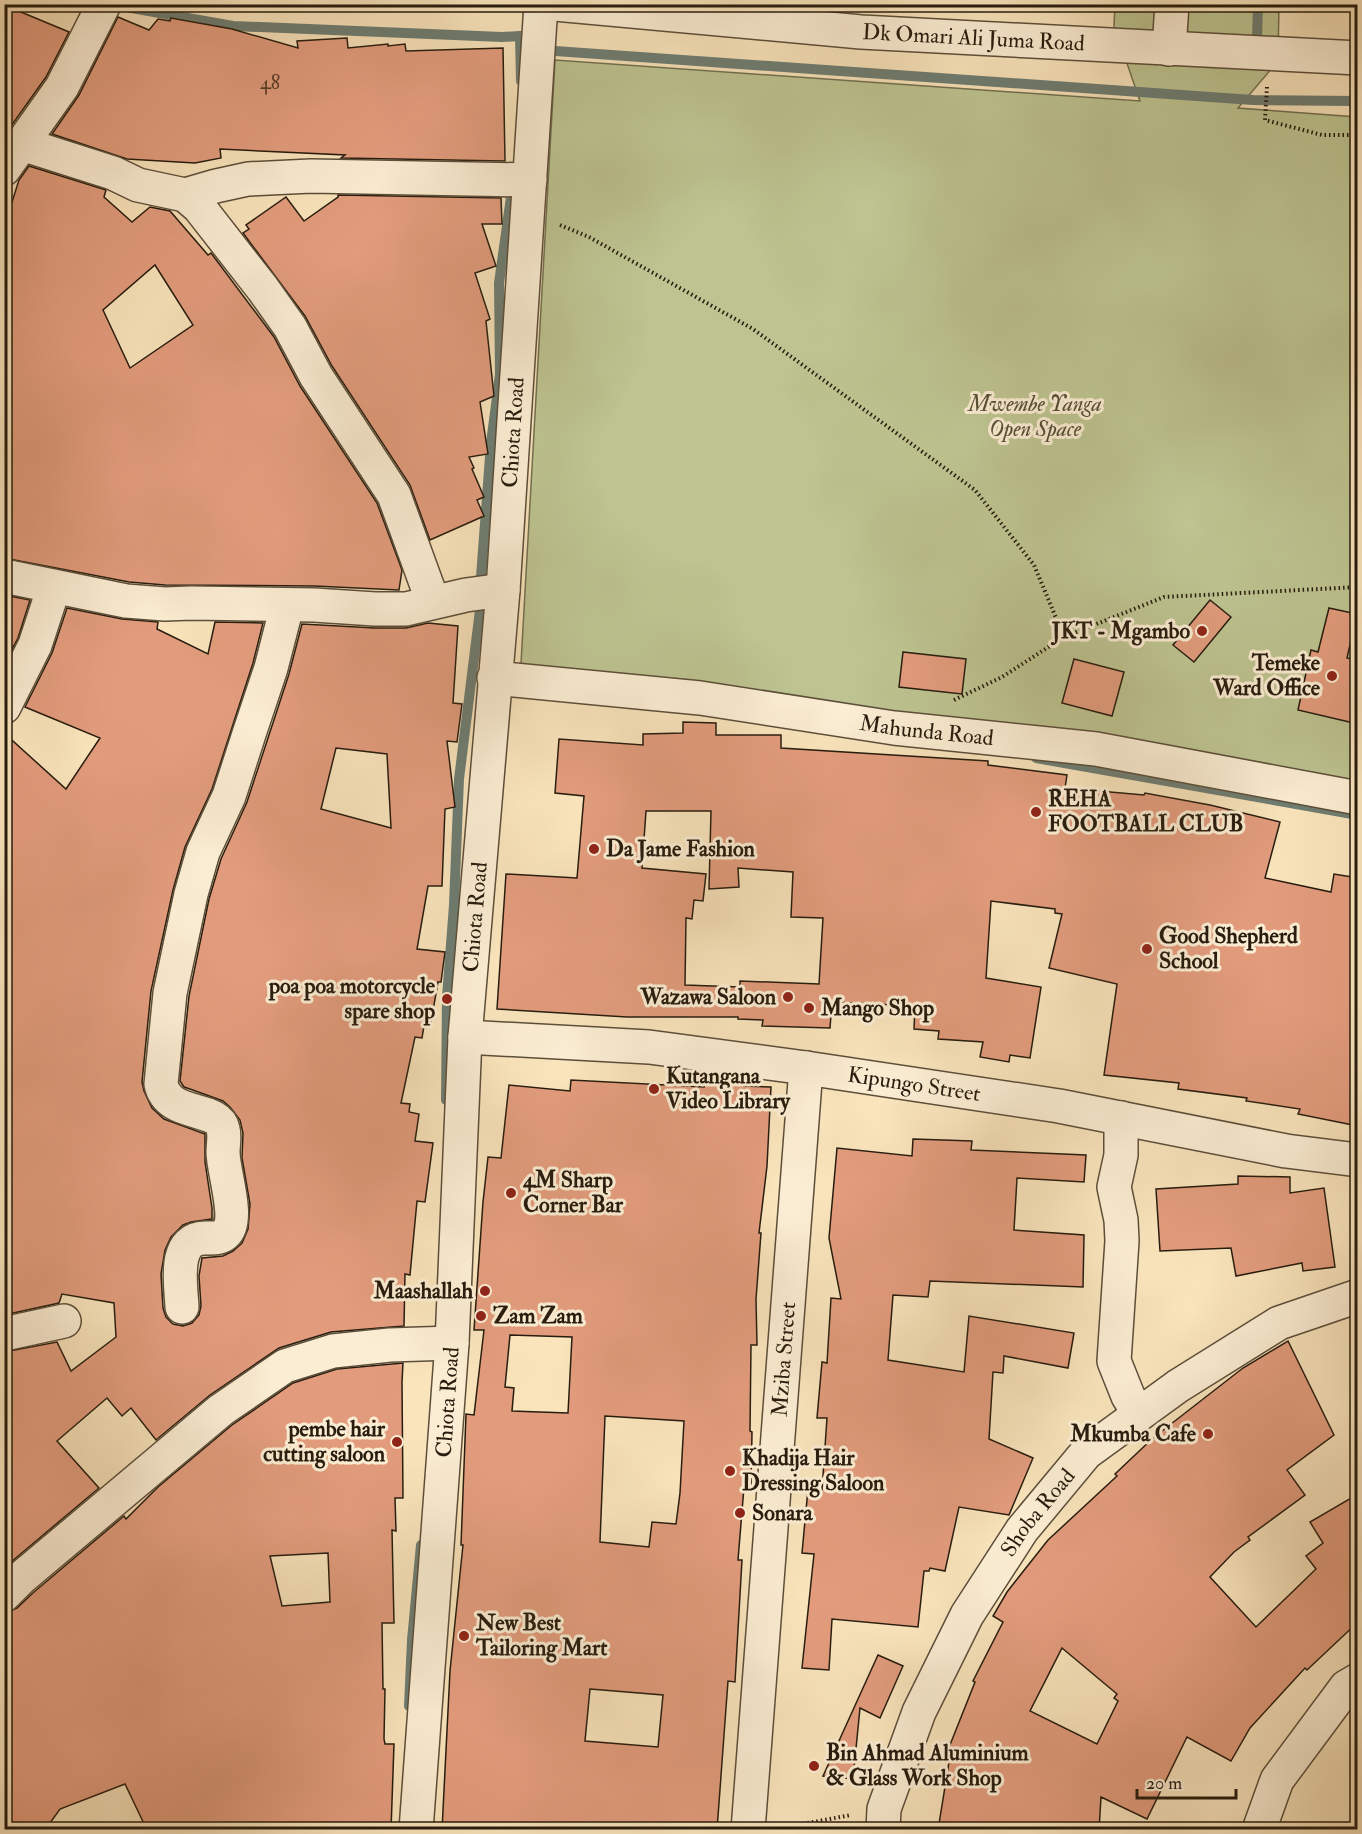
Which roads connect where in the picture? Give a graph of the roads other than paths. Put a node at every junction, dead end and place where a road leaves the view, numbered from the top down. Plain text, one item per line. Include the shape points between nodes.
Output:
1 (104, 4) edge
2 (541, 4) edge
3 (555, 4) edge
4 (1172, 4) edge
5 (865, 18) edge
6 (1169, 49) junction
7 (1358, 58) edge
8 (9, 162) edge
9 (518, 179) junction
10 (185, 195) junction
11 (4, 576) edge
12 (54, 587) junction
13 (486, 592) junction
14 (433, 602) junction
15 (287, 606) junction
16 (494, 678) junction
17 (4, 707) edge
18 (1358, 798) edge
19 (465, 1037) junction
20 (806, 1068) junction
21 (1121, 1118) junction
22 (1358, 1160) edge
23 (1358, 1296) edge
24 (182, 1307) dead end
25 (64, 1321) dead end
26 (4, 1334) edge
27 (452, 1343) junction
28 (1139, 1414) junction
29 (10, 1578) edge
30 (1358, 1680) edge
31 (883, 1819) edge
32 (416, 1830) edge
33 (748, 1830) edge
34 (1259, 1830) edge

1 - 8 street via 62,87
2 - 9 street, Chiota Road
3 - 5 street, Dk Omari Ali Juma Road
4 - 6 street
5 - 6 street, Dk Omari Ali Juma Road
6 - 7 street, Dk Omari Ali Juma Road
8 - 10 street via 113,173 138,185
9 - 10 street via 248,179
9 - 13 street, Chiota Road via 528,213
10 - 14 street via 200,207 290,327 316,376 394,495
11 - 12 street
12 - 15 street via 126,602
12 - 17 street via 35,645
13 - 14 street
13 - 16 street, Chiota Road
14 - 15 street via 406,609
15 - 24 street via 229,796 203,852 170,993 163,1095 174,1104 216,1119 222,1126 232,1208 230,1228 225,1235 197,1238 186,1246 180,1261
16 - 18 street, Mahunda Road via 700,698 894,728 1096,749
16 - 19 street, Chiota Road
19 - 20 street, Kipungo Street via 649,1047
19 - 27 street, Chiota Road
20 - 21 street, Kipungo Street
20 - 33 street, Mziba Street
21 - 22 street, Kipungo Street via 1286,1151
21 - 28 street via 1121,1155 1114,1187 1122,1241 1114,1361
23 - 28 street, Shoba Road via 1279,1323
25 - 26 street
27 - 29 street via 333,1351 285,1366 221,1410
27 - 32 street, Chiota Road
28 - 31 street, Shoba Road via 1086,1453 1022,1530 967,1615 919,1712
30 - 34 street via 1346,1687 1277,1780

